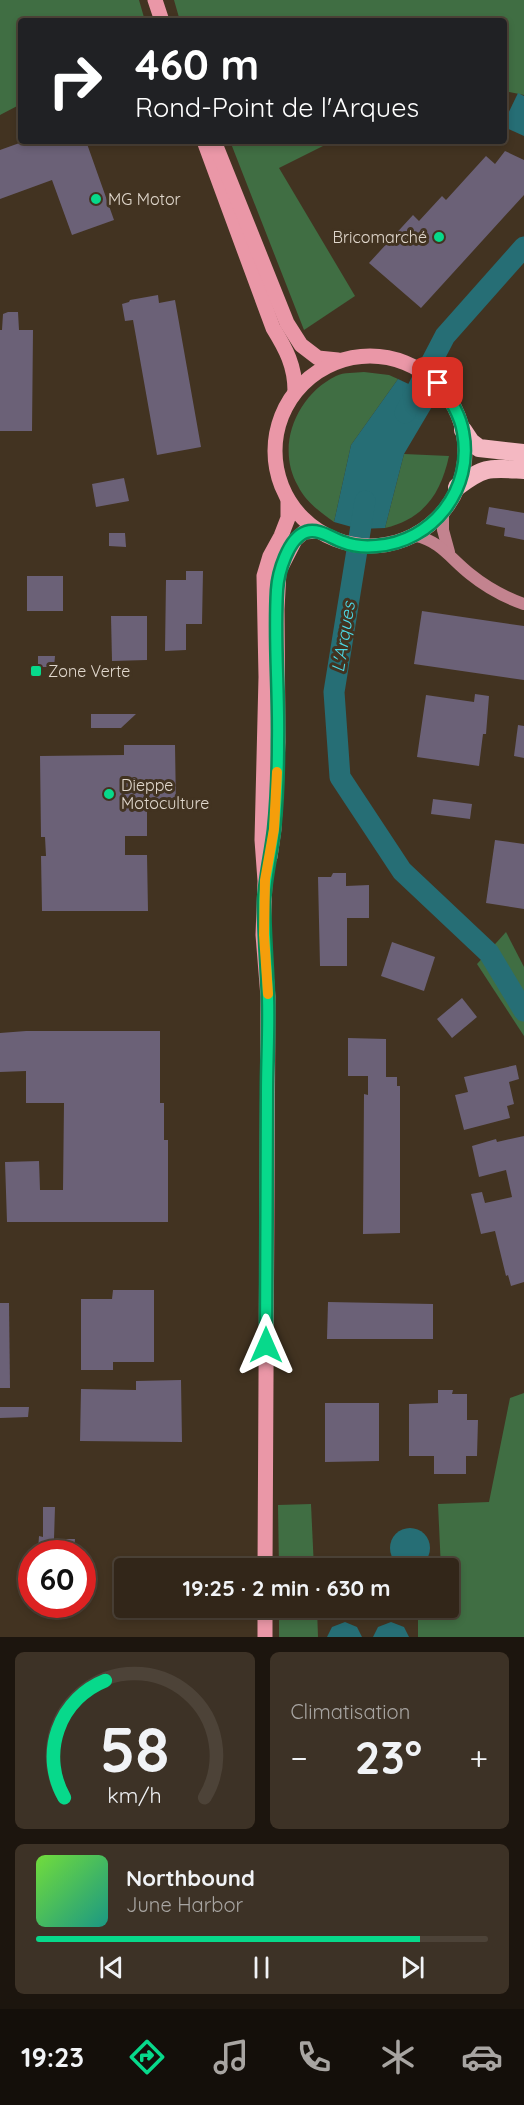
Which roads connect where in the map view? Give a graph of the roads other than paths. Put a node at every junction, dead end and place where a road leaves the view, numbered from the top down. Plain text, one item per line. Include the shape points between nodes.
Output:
1 (155, 0) edge
2 (161, 18) edge
3 (205, 144) edge
4 (215, 144) edge
5 (341, 361) junction
6 (295, 391) junction
7 (463, 430) junction
8 (524, 453) edge
9 (524, 470) edge
10 (457, 488) junction
11 (288, 501) junction
12 (443, 513) junction
13 (324, 534) junction
14 (416, 536) junction
15 (449, 553) junction
16 (524, 604) edge
17 (265, 880) junction
18 (265, 1558) edge
19 (265, 1618) edge
20 (265, 1637) edge

1 - 2 main road
3 - 6 main road via 273,328 288,353
4 - 5 main road via 287,323 301,345 318,357
5 - 6 main road via 310,376
5 - 7 main road via 380,356 410,364 430,375 456,410
6 - 11 main road via 279,420 274,452 274,471
7 - 8 highway via 479,447
7 - 10 main road via 465,450
9 - 10 highway via 493,468 476,473
10 - 12 main road
11 - 13 main road via 302,518
11 - 17 main road via 288,518 264,576
12 - 14 main road
12 - 15 main road
13 - 14 main road via 361,546
13 - 17 main road via 304,532 295,540 279,571 278,742 274,829
14 - 15 main road via 427,538
15 - 16 main road via 481,582
17 - 18 main road
19 - 20 main road

